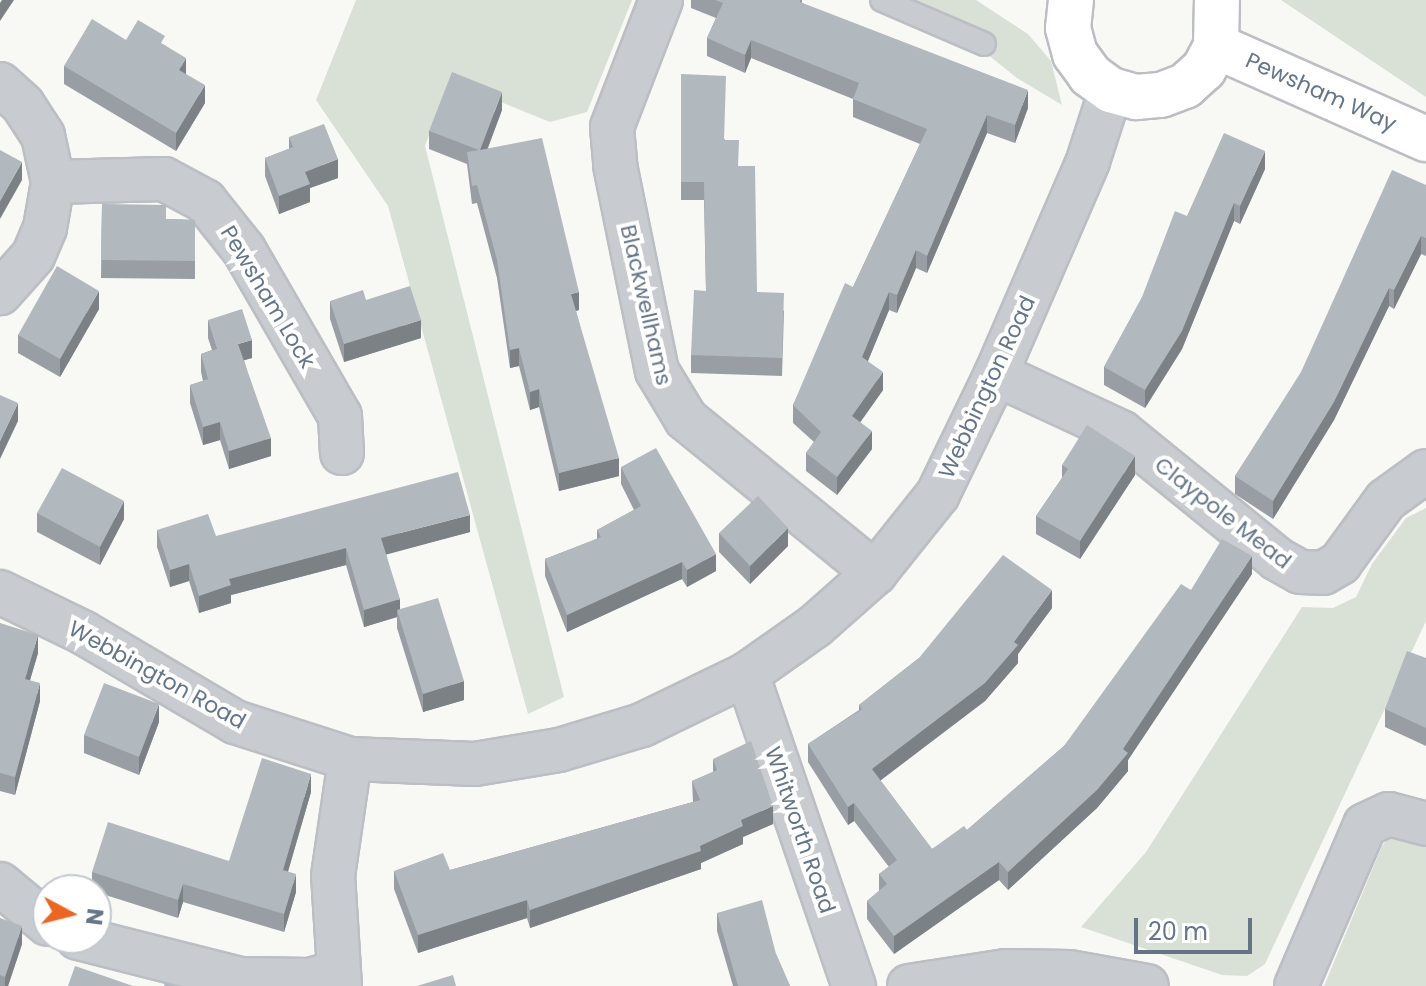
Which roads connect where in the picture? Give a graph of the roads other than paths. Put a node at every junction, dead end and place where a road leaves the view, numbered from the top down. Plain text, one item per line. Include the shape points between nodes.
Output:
1 (661, 0) edge
2 (882, 0) edge
3 (1217, 0) edge
4 (1069, 1) edge
5 (984, 44) dead end
6 (1216, 46) junction
7 (0, 84) edge
8 (1111, 90) junction
9 (1426, 139) edge
10 (53, 182) junction
11 (0, 293) edge
12 (996, 374) junction
13 (351, 438) dead end
14 (1426, 471) edge
15 (875, 573) junction
16 (0, 592) edge
17 (747, 674) junction
18 (350, 759) junction
19 (1426, 824) edge
20 (0, 884) edge
21 (32, 911) edge
22 (112, 947) edge
23 (339, 979) edge
24 (854, 986) edge
25 (909, 986) edge
26 (1147, 986) edge
27 (1296, 986) edge

1 - 15 street, Blackwellhams via 612,127 657,371 686,419
2 - 5 lane
3 - 6 main road
4 - 8 main road via 1068,28 1075,54 1090,75
6 - 8 main road via 1204,69 1185,86 1136,97
6 - 9 main road, Pewsham Way
7 - 10 street via 23,105 43,136
8 - 12 street, Webbington Road via 1088,161
10 - 11 street via 45,228 33,256
10 - 13 street, Pewsham Lock via 164,179 205,201 244,250
12 - 14 street, Claypole Mead via 1121,432 1300,572 1323,573 1340,563 1386,500
12 - 15 street, Webbington Road via 938,494
15 - 17 street, Webbington Road via 815,626
16 - 18 street, Webbington Road via 84,633 235,722
17 - 18 street, Webbington Road via 642,725 559,750 475,764
17 - 24 street, Whitworth Road
18 - 23 street via 333,876
19 - 27 street via 1389,814 1365,825
20 - 21 street
22 - 23 street via 240,979
25 - 26 street via 1006,971 1069,972

